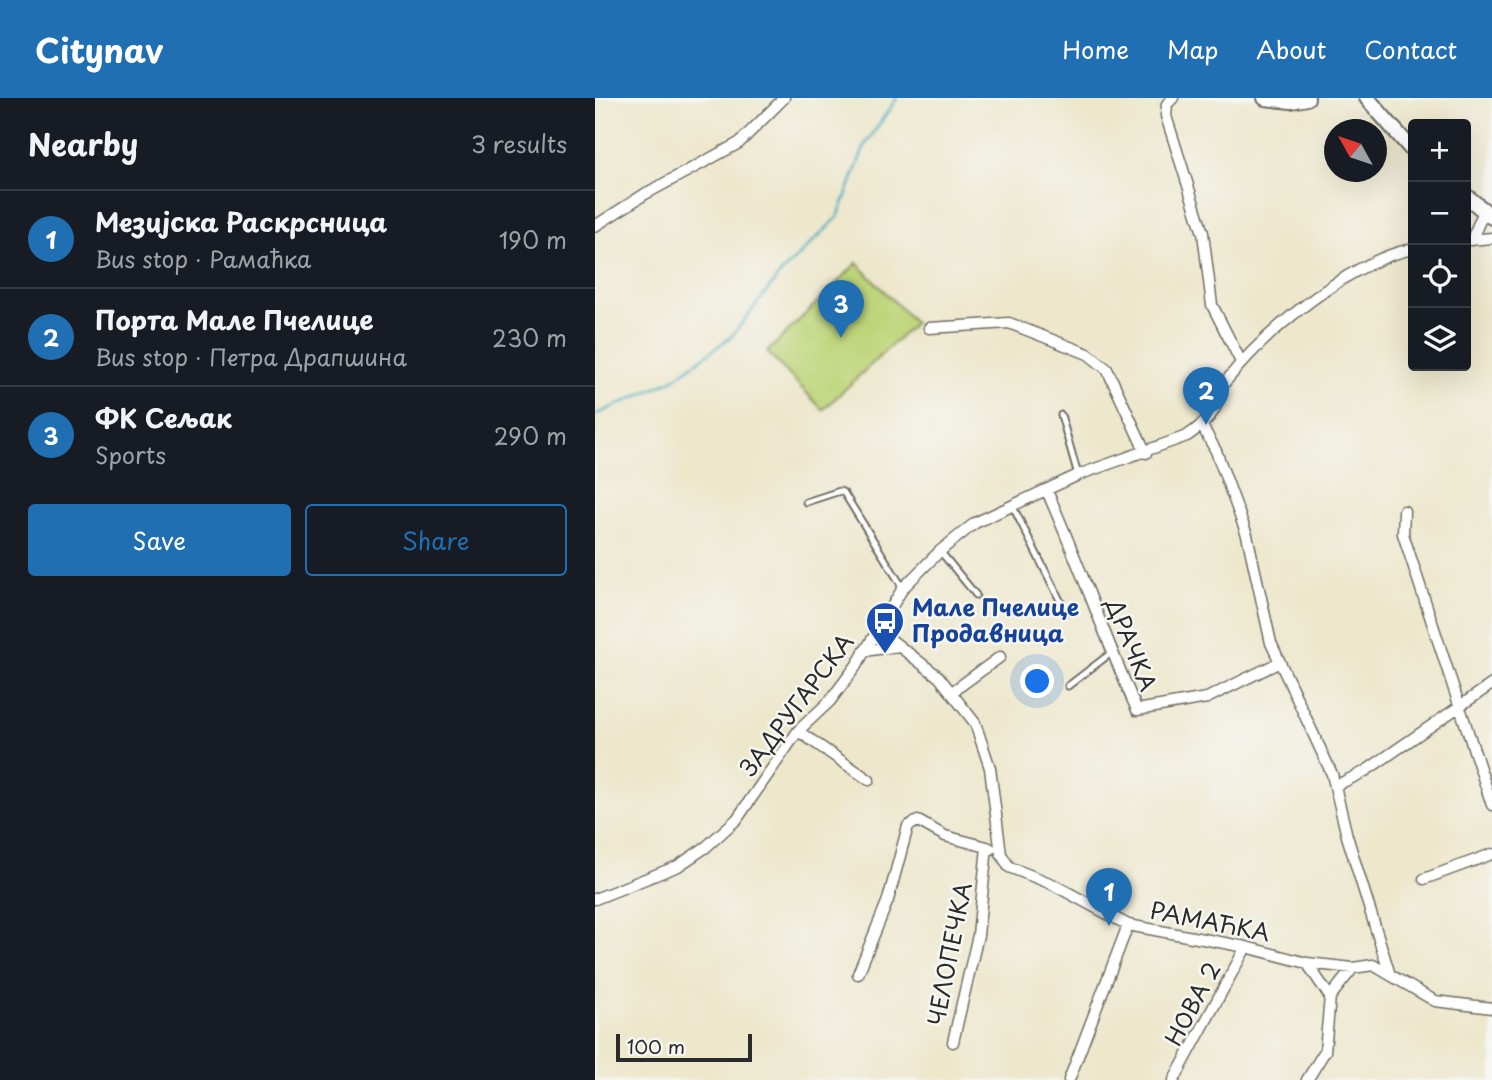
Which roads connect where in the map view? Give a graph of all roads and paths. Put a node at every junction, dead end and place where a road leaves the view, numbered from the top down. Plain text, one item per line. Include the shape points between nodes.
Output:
1 (784, 98) edge
2 (1173, 98) edge
3 (1265, 98) edge
4 (1307, 98) edge
5 (1367, 98) edge
6 (1408, 145) edge
7 (1471, 200) edge
8 (1488, 214) edge
9 (595, 226) edge
10 (1471, 237) edge
11 (1492, 238) edge
12 (1471, 240) edge
13 (1408, 250) edge
14 (929, 328) dead end
15 (1241, 362) junction
16 (1061, 415) dead end
17 (1202, 426) junction
18 (1146, 453) junction
19 (1078, 475) junction
20 (1047, 491) junction
21 (806, 502) dead end
22 (1012, 505) junction
23 (1404, 511) dead end
24 (940, 551) junction
25 (903, 588) junction
26 (976, 595) dead end
27 (1066, 612) dead end
28 (877, 629) junction
29 (899, 646) junction
30 (864, 651) junction
31 (1111, 653) junction
32 (1000, 657) dead end
33 (1280, 662) junction
34 (1492, 684) edge
35 (1068, 686) dead end
36 (953, 692) junction
37 (1460, 704) junction
38 (799, 731) junction
39 (869, 780) dead end
40 (1335, 786) junction
41 (1492, 805) edge
42 (987, 847) junction
43 (1001, 854) junction
44 (1492, 854) edge
45 (1424, 879) dead end
46 (595, 900) edge
47 (1128, 926) junction
48 (1246, 947) junction
49 (1307, 963) junction
50 (1353, 968) junction
51 (858, 974) dead end
52 (1390, 975) junction
53 (1330, 997) junction
54 (1492, 1008) edge
55 (953, 1042) dead end
56 (1069, 1080) edge
57 (1174, 1080) edge
58 (1307, 1080) edge

1 - 9 street via 739,143
2 - 15 street via 1166,116 1203,233 1212,305
3 - 4 street
5 - 6 street
7 - 8 street
8 - 10 street
11 - 12 street
13 - 15 street via 1347,274
14 - 18 street via 1009,323 1088,354 1107,369
15 - 17 street via 1221,386 1216,406
16 - 19 lane
17 - 18 street, ЗАДРУГАРСКА
17 - 33 street via 1247,535 1271,643
18 - 19 street, ЗАДРУГАРСКА
19 - 20 street, ЗАДРУГАРСКА
20 - 22 street, ЗАДРУГАРСКА
20 - 31 street, ДРАЧКА via 1083,571
21 - 25 lane via 844,493
22 - 24 street, ЗАДРУГАРСКА via 975,523
22 - 27 lane
23 - 37 street via 1403,534
24 - 25 street, ЗАДРУГАРСКА
24 - 26 lane
25 - 28 street, ЗАДРУГАРСКА
28 - 29 street
28 - 30 street, ЗАДРУГАРСКА
29 - 30 street
29 - 36 street
30 - 38 street, ЗАДРУГАРСКА via 830,701
31 - 33 street, ДРАЧКА via 1137,710 1207,698
31 - 35 lane
32 - 36 street
33 - 40 street
34 - 37 street
36 - 43 street via 975,723 990,768
37 - 40 street via 1363,772
37 - 41 street
38 - 39 street
38 - 46 street, ЗАДРУГАРСКА via 737,819 706,847 678,866
40 - 52 street
42 - 43 street
42 - 51 street via 945,836 918,821 908,826 888,900
42 - 55 street, ЧЕЛОПЕЧКА via 978,935
43 - 47 street, РАМАЋКА via 1009,867 1052,884
44 - 45 street
47 - 48 street, РАМАЋКА
47 - 56 street
48 - 49 street, РАМАЋКА
48 - 57 street, НОВА 2
49 - 50 street, РАМАЋКА
49 - 53 street
50 - 52 street, РАМАЋКА via 1373,965
50 - 53 street
52 - 54 street, РАМАЋКА via 1435,1001
53 - 58 street via 1325,1051

